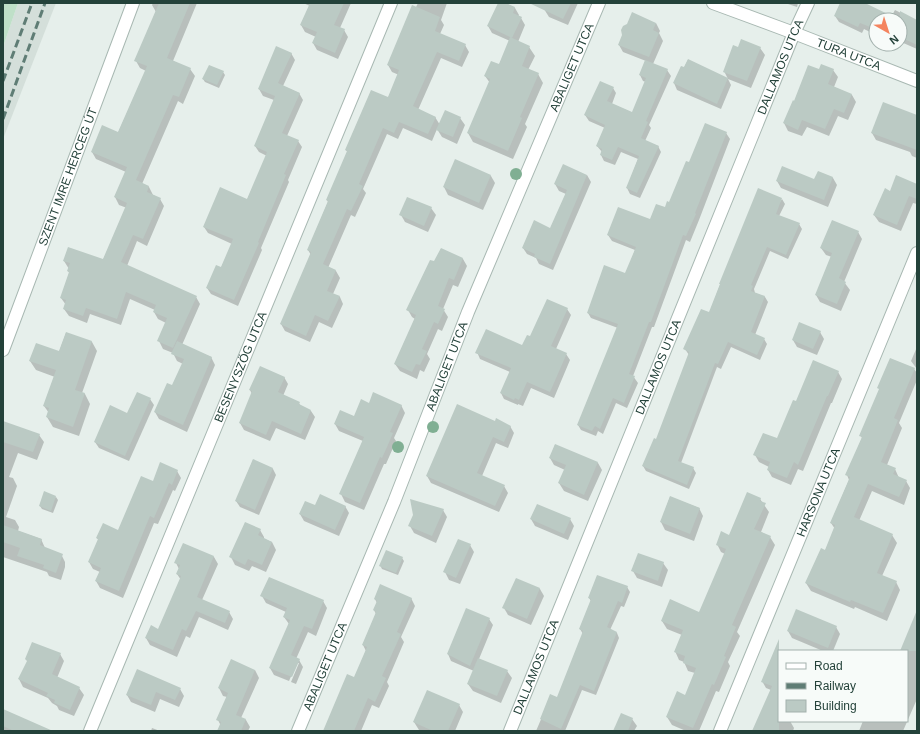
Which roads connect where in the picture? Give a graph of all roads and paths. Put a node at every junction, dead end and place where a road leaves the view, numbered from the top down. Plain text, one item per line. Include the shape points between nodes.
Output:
1 (132, 3) edge
2 (390, 3) edge
3 (599, 3) edge
4 (713, 3) edge
5 (808, 3) edge
6 (794, 33) junction
7 (917, 81) edge
8 (917, 254) edge
9 (3, 350) edge
10 (90, 731) edge
11 (298, 731) edge
12 (510, 731) edge
13 (720, 731) edge

1 - 9 street, SZENT IMRE HERCEG ÚT
2 - 10 street, BESENYSZÖG UTCA
3 - 11 street, ABALIGET UTCA via 468,312 394,502
4 - 6 street, TURA UTCA
5 - 6 street, DALLAMOS UTCA
6 - 7 street, TURA UTCA
6 - 12 street, DALLAMOS UTCA
8 - 13 street, HARSONA UTCA

